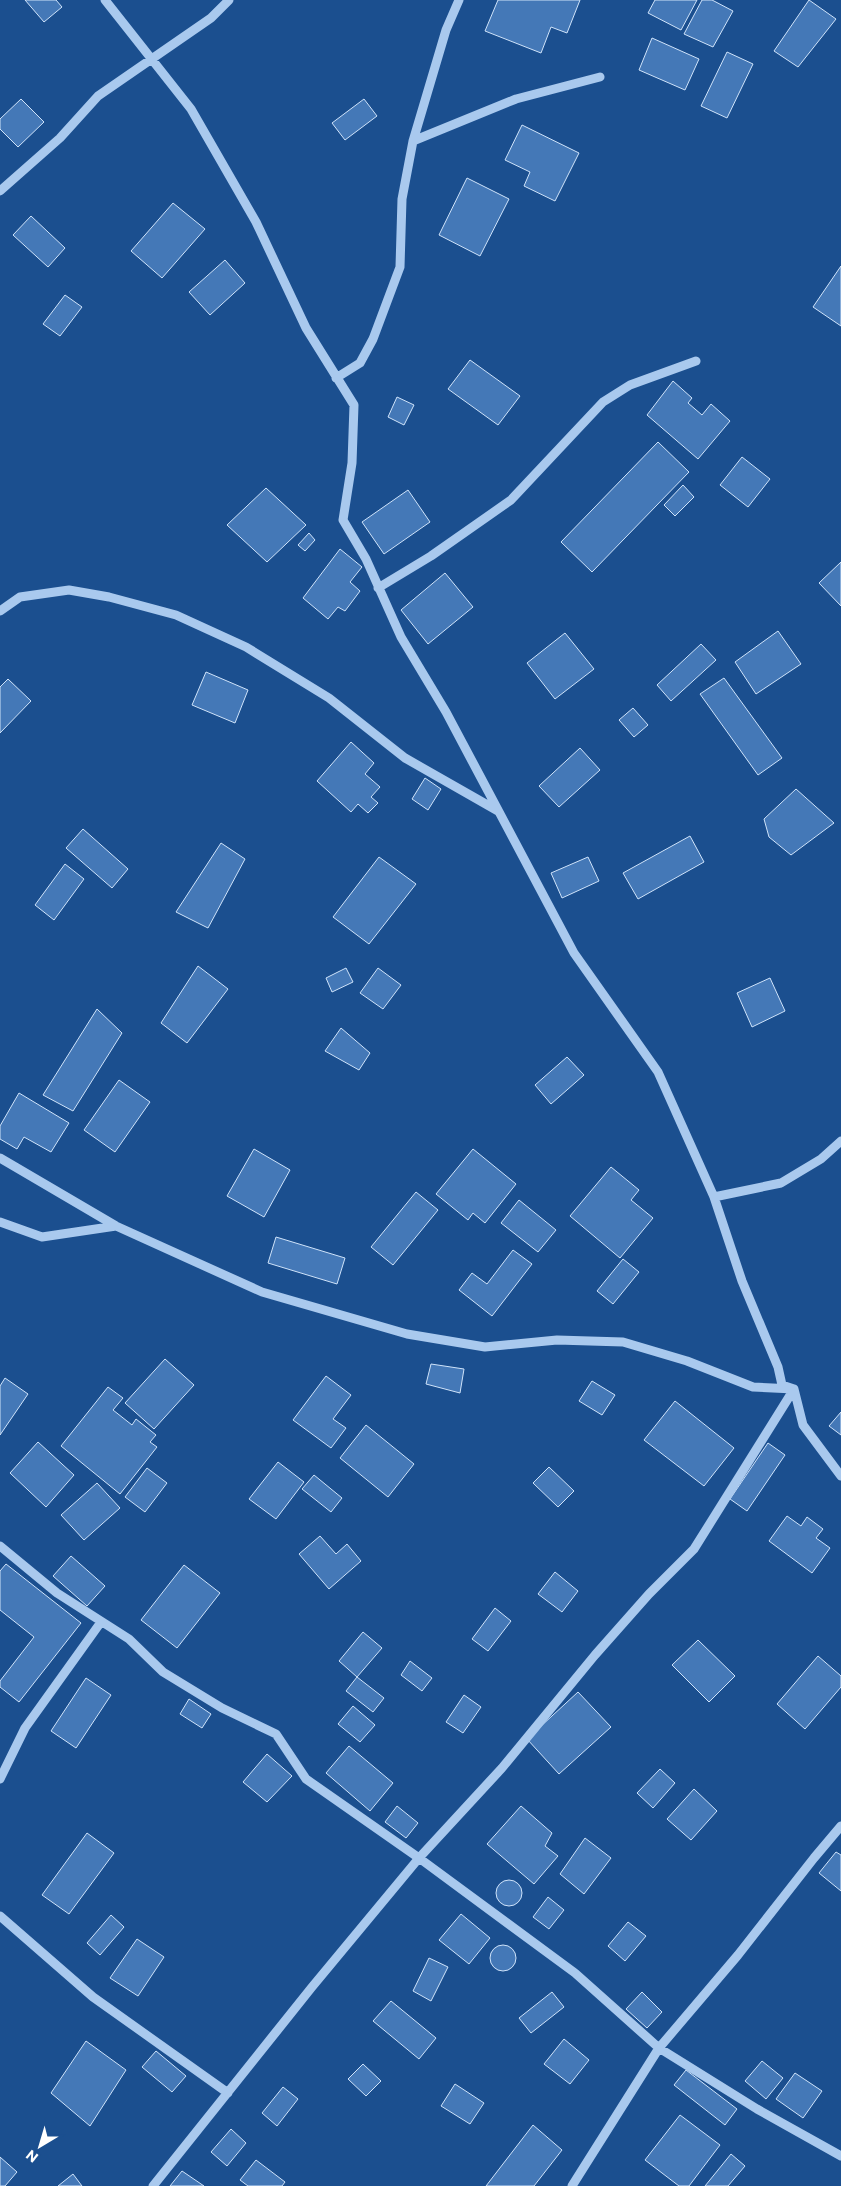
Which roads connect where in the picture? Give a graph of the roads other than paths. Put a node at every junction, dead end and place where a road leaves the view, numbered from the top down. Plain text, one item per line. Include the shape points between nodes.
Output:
1 (105, 0) edge
2 (229, 0) edge
3 (459, 0) edge
4 (151, 59) junction
5 (600, 77) dead end
6 (413, 141) junction
7 (0, 191) edge
8 (696, 361) dead end
9 (336, 378) junction
10 (378, 588) junction
11 (0, 610) edge
12 (499, 812) junction
13 (841, 1141) edge
14 (0, 1158) edge
15 (714, 1198) junction
16 (0, 1222) edge
17 (116, 1226) junction
18 (794, 1389) junction
19 (841, 1476) edge
20 (0, 1546) edge
21 (101, 1622) junction
22 (0, 1779) edge
23 (841, 1826) edge
24 (419, 1858) junction
25 (0, 1916) edge
26 (659, 2048) junction
27 (228, 2093) junction
28 (841, 2156) edge
29 (153, 2186) edge
30 (572, 2186) edge

1 - 4 street
2 - 4 street via 211,18
3 - 6 street via 446,30
4 - 7 street via 98,96 60,138
4 - 9 street via 191,109 256,222 306,328
5 - 6 street via 516,99
6 - 9 street via 402,199 400,267 373,339 360,363
8 - 10 street via 630,385 602,402 511,500 431,556
9 - 10 street via 354,405 352,463 343,520 366,559
10 - 12 street via 401,637 446,712
11 - 12 street via 20,597 69,590 176,616 246,647 329,698 405,758
12 - 15 street via 574,953 658,1072
13 - 15 street via 782,1183
14 - 17 street
15 - 18 street via 742,1281 778,1366 782,1385
16 - 17 street via 42,1237
17 - 18 street via 262,1292 407,1334 485,1347 558,1340 623,1342 687,1361 753,1387
18 - 19 street via 803,1425
18 - 24 street via 694,1549 649,1594 502,1768
20 - 21 street via 57,1593
21 - 22 street via 25,1728
21 - 24 street via 129,1639 163,1672 222,1708 276,1734 306,1779
23 - 26 street
24 - 26 street via 575,1973
24 - 27 street
25 - 27 street via 93,1997
26 - 28 street
26 - 30 street
27 - 29 street

